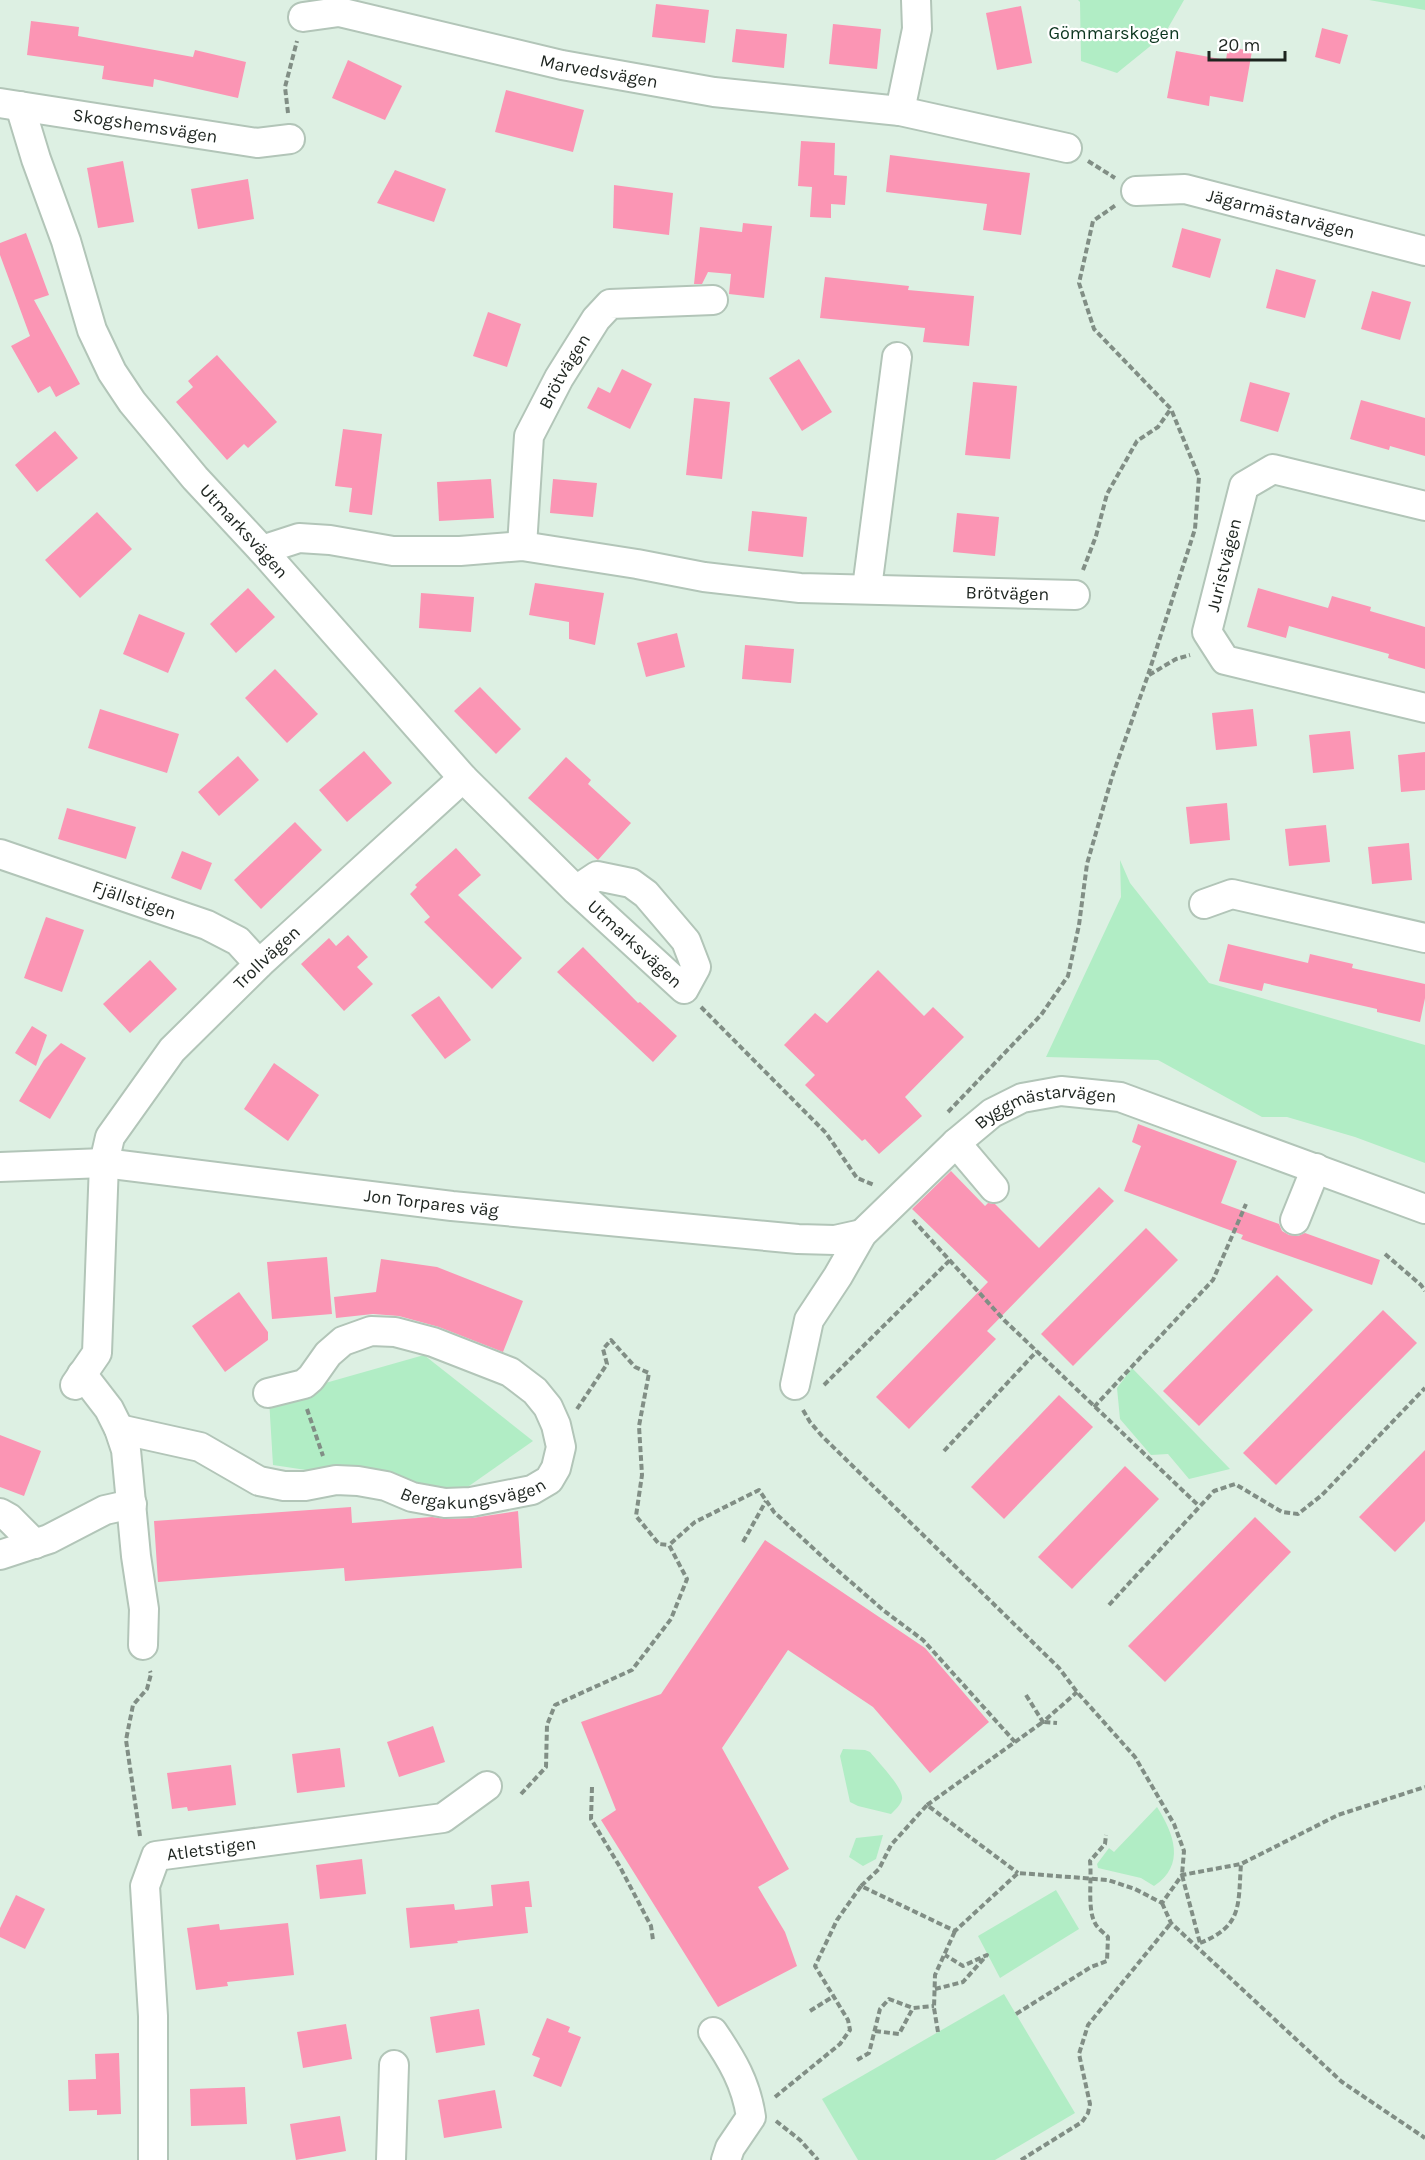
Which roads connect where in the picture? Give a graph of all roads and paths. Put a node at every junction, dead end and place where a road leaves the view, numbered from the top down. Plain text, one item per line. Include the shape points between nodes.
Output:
1 (916, 0) edge
2 (303, 17) joint
3 (10, 105) edge
4 (900, 111) junction
5 (290, 139) joint
6 (1067, 148) joint
7 (1136, 191) junction
8 (1425, 250) edge
9 (713, 300) dead end
10 (897, 357) dead end
11 (1171, 409) junction
12 (1425, 506) edge
13 (522, 546) junction
14 (262, 550) junction
15 (867, 588) junction
16 (1075, 595) joint
17 (1217, 648) junction
18 (1148, 675) junction
19 (1425, 708) edge
20 (463, 778) junction
21 (0, 854) edge
22 (576, 890) junction
23 (1203, 904) dead end
24 (1425, 938) edge
25 (259, 964) junction
26 (684, 989) junction
27 (944, 1116) dead end
28 (956, 1143) junction
29 (104, 1164) junction
30 (0, 1167) edge
31 (1316, 1168) junction
32 (994, 1188) dead end
33 (896, 1202) junction
34 (1246, 1204) dead end
35 (1425, 1209) edge
36 (1295, 1220) dead end
37 (862, 1234) junction
38 (1384, 1254) dead end
39 (951, 1259) junction
40 (1425, 1291) edge
41 (1037, 1351) junction
42 (1425, 1388) edge
43 (802, 1392) junction
44 (268, 1393) dead end
45 (1094, 1407) junction
46 (308, 1416) dead end
47 (119, 1429) junction
48 (559, 1437) junction
49 (944, 1451) dead end
50 (325, 1462) dead end
51 (766, 1501) junction
52 (132, 1504) junction
53 (1199, 1506) junction
54 (0, 1513) edge
55 (743, 1542) dead end
56 (35, 1544) junction
57 (669, 1545) junction
58 (0, 1555) edge
59 (1109, 1605) dead end
60 (143, 1646) joint
61 (1077, 1692) junction
62 (1026, 1695) dead end
63 (1043, 1722) junction
64 (1057, 1723) dead end
65 (1015, 1742) junction
66 (487, 1786) dead end
67 (592, 1787) dead end
68 (1425, 1787) edge
69 (521, 1794) dead end
70 (927, 1805) junction
71 (1106, 1835) dead end
72 (156, 1856) junction
73 (1241, 1864) junction
74 (1018, 1873) junction
75 (1182, 1875) junction
76 (1092, 1878) junction
77 (861, 1886) junction
78 (1162, 1903) junction
79 (1171, 1923) junction
80 (955, 1931) junction
81 (653, 1940) dead end
82 (1200, 1943) junction
83 (1193, 1944) junction
84 (945, 1955) junction
85 (935, 1989) junction
86 (834, 1996) junction
87 (934, 2006) junction
88 (913, 2008) junction
89 (810, 2011) dead end
90 (1016, 2014) dead end
91 (875, 2031) junction
92 (713, 2032) dead end
93 (938, 2032) dead end
94 (856, 2060) dead end
95 (394, 2065) dead end
96 (751, 2117) junction
97 (1425, 2138) edge
98 (153, 2160) edge
99 (391, 2160) edge
100 (726, 2160) edge
101 (818, 2160) edge
102 (1021, 2160) edge

1 - 4 street via 917,29
2 - 4 street, Marvedsvägen via 339,12 562,65 679,86
2 - 5 path via 285,87
3 - 5 street, Skogshemsvägen via 256,143
3 - 14 street, Utmarksvägen via 36,159 92,330 112,372 195,478
4 - 6 street, Marvedsvägen
6 - 7 path
7 - 8 street, Jägarmästarvägen via 1185,189
7 - 11 path via 1093,221 1079,283 1094,329
9 - 13 street, Brötvägen via 610,304 596,319 529,436
10 - 15 street
11 - 16 path via 1158,427 1137,441 1107,494
11 - 18 path via 1199,477 1196,529
12 - 17 street, Juristvägen via 1272,469 1244,486 1207,632
13 - 14 street, Brötvägen via 393,551 299,538
13 - 15 street, Brötvägen via 704,577 800,588
14 - 20 street, Utmarksvägen
15 - 16 street, Brötvägen
17 - 18 path via 1176,659
17 - 19 street via 1225,660
18 - 27 path via 1087,864 1068,976 1041,1015
20 - 22 street, Utmarksvägen
20 - 25 street, Trollvägen
21 - 25 street, Fjällstigen via 207,925 238,941
22 - 26 street, Utmarksvägen
22 - 26 street, Utmarksvägen via 597,876 631,883 646,894 686,941 696,968
23 - 24 street via 1232,894
25 - 29 street, Trollvägen via 171,1050 110,1137
26 - 33 path via 826,1133 857,1178 882,1189
28 - 31 street, Byggmästarvägen via 992,1113 1022,1098 1061,1091 1120,1097
28 - 32 street
28 - 33 street, Byggmästarvägen
29 - 30 street, Jon Torpares väg
29 - 37 street, Jon Torpares väg via 452,1206 738,1233 835,1240
29 - 47 street via 98,1353 79,1379 109,1409
31 - 35 street, Byggmästarvägen
31 - 36 street
33 - 37 street, Byggmästarvägen
33 - 39 path
34 - 45 path via 1213,1280
37 - 43 street, Byggmästarvägen via 809,1320
38 - 40 path
39 - 41 path
39 - 43 path
41 - 45 path
41 - 49 path
42 - 53 path via 1322,1495 1298,1514 1282,1512 1235,1484 1214,1491
43 - 61 path via 802,1408 816,1429 1059,1668
44 - 48 street, Bergakungsvägen via 304,1384 343,1341 371,1331 395,1332 433,1342 510,1372 548,1407
45 - 53 path
46 - 50 path
47 - 48 street, Bergakungsvägen via 200,1447 259,1481 284,1486 358,1481 445,1503 532,1490 549,1480 556,1468
47 - 52 street via 126,1450
48 - 57 path via 607,1364 603,1349 610,1340 635,1367 649,1373 639,1426 642,1475 636,1516 659,1544
51 - 55 path
51 - 57 path via 759,1490 695,1522
51 - 65 path via 828,1562 923,1640
52 - 56 street via 105,1510
52 - 60 street via 144,1609
53 - 59 path
54 - 56 street
56 - 58 street
57 - 69 path via 687,1579 671,1619 632,1670 555,1705 548,1725 546,1767
60 - 72 path via 151,1674 147,1689 133,1705 126,1740 141,1845
61 - 63 path
61 - 75 path via 1135,1757 1152,1784 1184,1851
62 - 63 path
63 - 64 path
63 - 65 path
65 - 70 path
66 - 72 street, Atletstigen via 443,1818
67 - 81 path via 591,1819 651,1926
68 - 73 path via 1338,1815
70 - 74 path
70 - 77 path via 891,1845 879,1869
71 - 76 path via 1105,1844 1090,1861
72 - 98 street, Atletstigen via 145,1886 153,2016
73 - 75 path
73 - 82 path via 1238,1906 1231,1923 1215,1937
74 - 76 path
74 - 80 path
75 - 78 path
75 - 82 path
76 - 78 path via 1135,1889
76 - 90 path via 1091,1908 1095,1923 1108,1937 1107,1961
77 - 80 path
77 - 86 path via 837,1920 815,1966
78 - 79 path
79 - 83 path
79 - 102 path via 1088,2025 1079,2054 1090,2104 1088,2113 1082,2122
80 - 84 path
82 - 83 path
83 - 97 path via 1342,2082
84 - 85 path via 935,1975
84 - 85 path via 963,1966 987,1954 963,1982
85 - 87 path
86 - 89 path
86 - 96 path via 848,2020 850,2030 846,2036
87 - 88 path
87 - 93 path
88 - 91 path via 900,2034
88 - 91 path via 889,1999 880,2009
91 - 94 path via 869,2053
92 - 96 street via 737,2068
95 - 99 street
96 - 100 street
96 - 101 path via 774,2120

